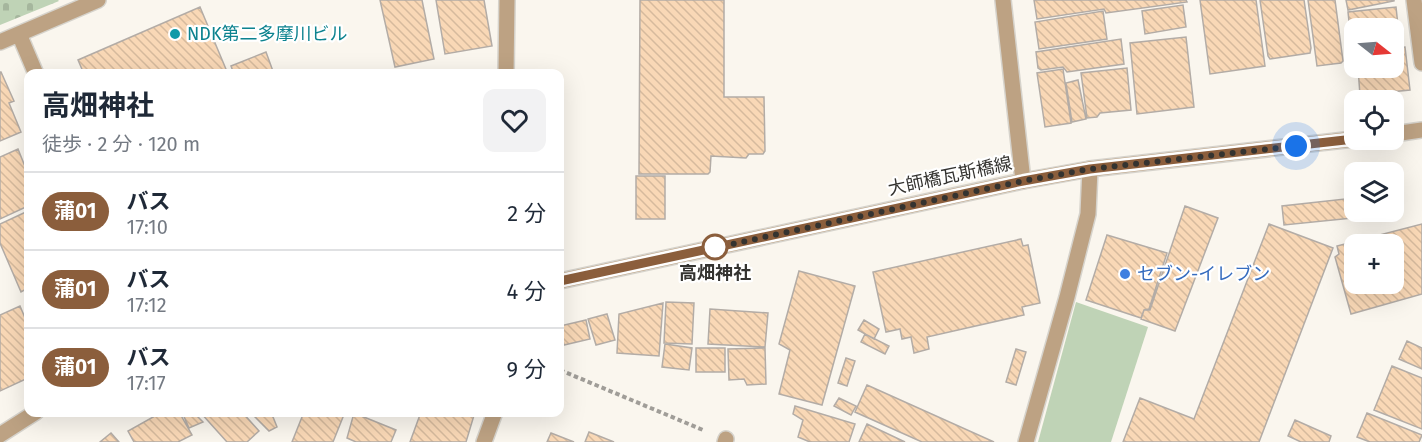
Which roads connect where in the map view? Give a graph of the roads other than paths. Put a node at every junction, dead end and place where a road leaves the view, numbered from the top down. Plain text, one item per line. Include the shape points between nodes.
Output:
1 (98, 0) edge
2 (507, 0) edge
3 (1003, 0) edge
4 (1414, 0) edge
5 (81, 3) edge
6 (19, 34) junction
7 (0, 42) edge
8 (1422, 63) edge
9 (34, 69) edge
10 (506, 69) edge
11 (1422, 130) edge
12 (1404, 133) edge
13 (1344, 140) edge
14 (1090, 169) junction
15 (1023, 181) junction
16 (564, 280) edge
17 (28, 417) edge
18 (493, 417) edge
19 (0, 435) edge
20 (484, 442) edge
21 (1026, 442) edge

1 - 5 street
2 - 10 street
3 - 15 street
4 - 8 street
5 - 6 street
6 - 7 street
6 - 9 street
11 - 12 street
13 - 14 street, 大師橋瓦斯橋線
14 - 15 street, 大師橋瓦斯橋線
14 - 21 street via 1088,214
15 - 16 street, 大師橋瓦斯橋線
17 - 19 street
18 - 20 street

